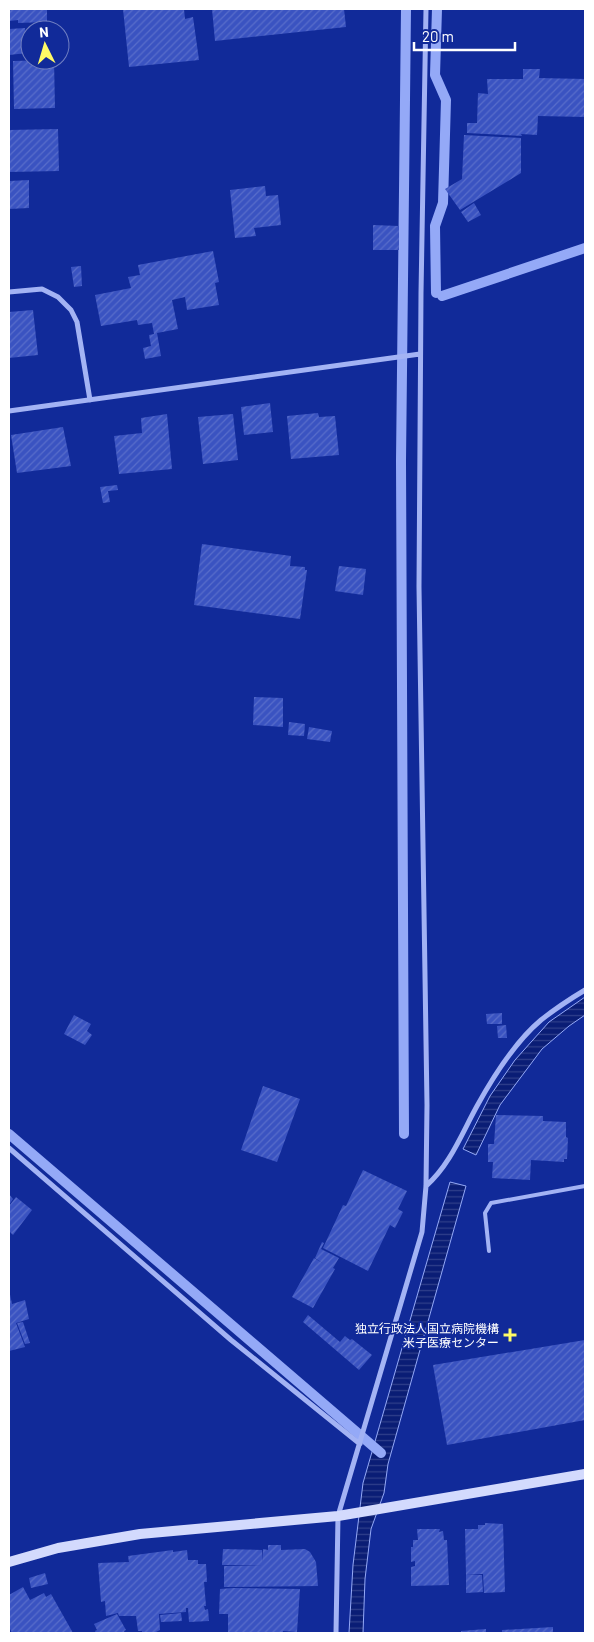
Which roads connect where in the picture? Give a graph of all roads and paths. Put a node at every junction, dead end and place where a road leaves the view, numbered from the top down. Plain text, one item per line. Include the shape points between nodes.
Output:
1 (426, 9) edge
2 (9, 292) edge
3 (420, 354) junction
4 (90, 400) junction
5 (9, 411) edge
6 (585, 990) edge
7 (9, 1148) edge
8 (426, 1186) junction
9 (585, 1186) edge
10 (489, 1251) dead end
11 (360, 1444) junction
12 (585, 1474) edge
13 (338, 1516) junction
14 (9, 1562) edge
15 (336, 1633) edge

1 - 3 street
2 - 4 street via 42,289 58,297 71,310 77,322
3 - 4 street
3 - 8 street via 419,588
4 - 5 street
6 - 8 street via 540,1021 518,1046 477,1106 437,1177
7 - 11 street via 231,1340
8 - 11 street via 422,1232
9 - 10 lane via 491,1203 485,1213
11 - 13 street
12 - 13 street
13 - 14 street via 140,1534 58,1548
13 - 15 street

